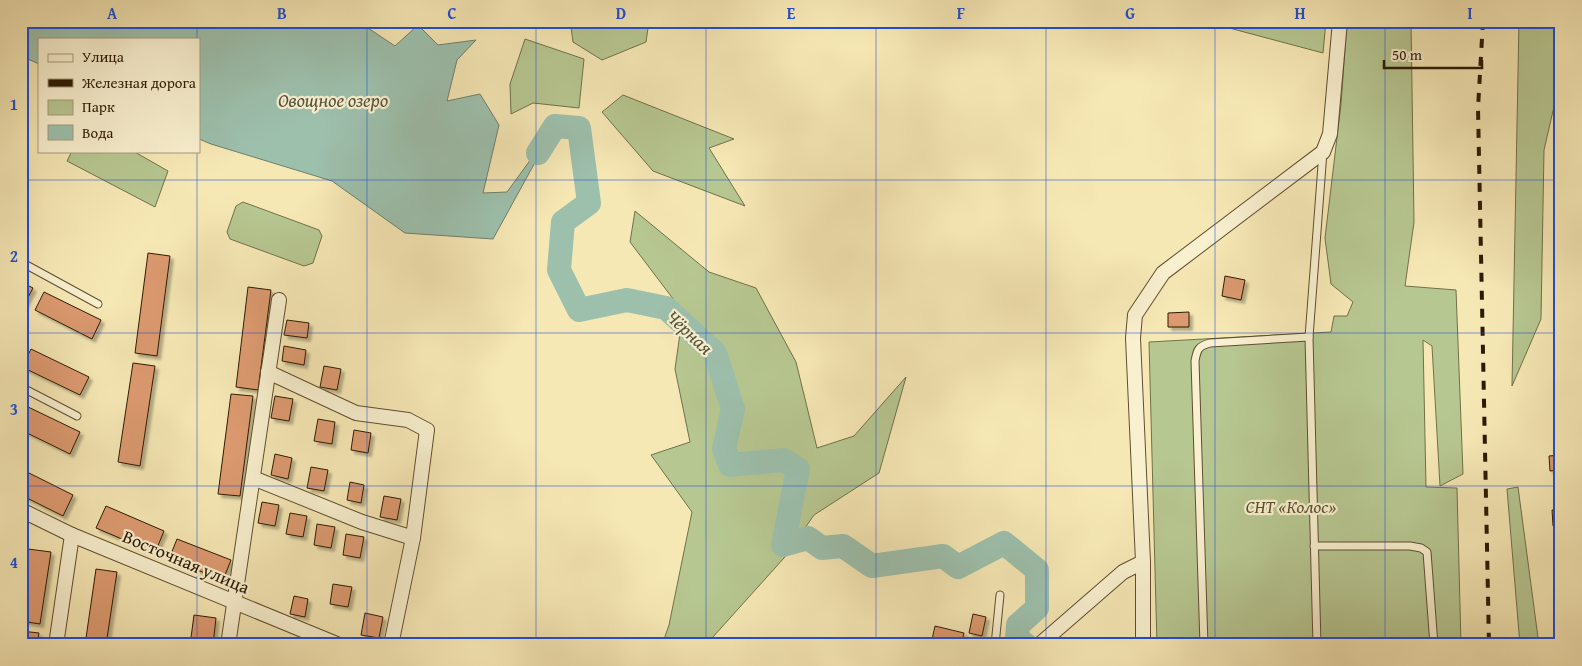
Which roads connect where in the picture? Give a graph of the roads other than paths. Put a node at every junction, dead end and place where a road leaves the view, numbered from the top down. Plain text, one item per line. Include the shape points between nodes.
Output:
1 (1340, 21) edge
2 (1323, 152) junction
3 (21, 262) edge
4 (279, 300) dead end
5 (98, 304) dead end
6 (1309, 337) junction
7 (268, 372) junction
8 (21, 386) edge
9 (77, 416) dead end
10 (253, 478) junction
11 (21, 510) edge
12 (72, 535) junction
13 (413, 538) junction
14 (1314, 546) junction
15 (1143, 562) junction
16 (1000, 595) dead end
17 (235, 603) junction
18 (1043, 640) edge
19 (56, 645) edge
20 (228, 645) edge
21 (339, 645) edge
22 (391, 645) edge
23 (995, 645) edge
24 (1143, 645) edge
25 (1204, 645) edge
26 (1317, 645) edge
27 (1434, 645) edge

1 - 2 street via 1330,134
2 - 6 lane
2 - 15 street via 1162,273 1135,316 1133,338
3 - 5 lane
4 - 7 street
6 - 14 lane
6 - 25 lane via 1210,343 1201,345 1197,351
7 - 10 street
7 - 13 street via 356,414 408,420 428,430
8 - 9 lane
10 - 13 street via 362,522
10 - 17 street
11 - 12 street, Восточная улица
12 - 17 street, Восточная улица
12 - 19 street
13 - 22 street
14 - 26 lane
14 - 27 lane via 1410,546 1426,552
15 - 18 street via 1123,572
15 - 24 street
16 - 23 lane
17 - 20 street
17 - 21 street, Восточная улица

